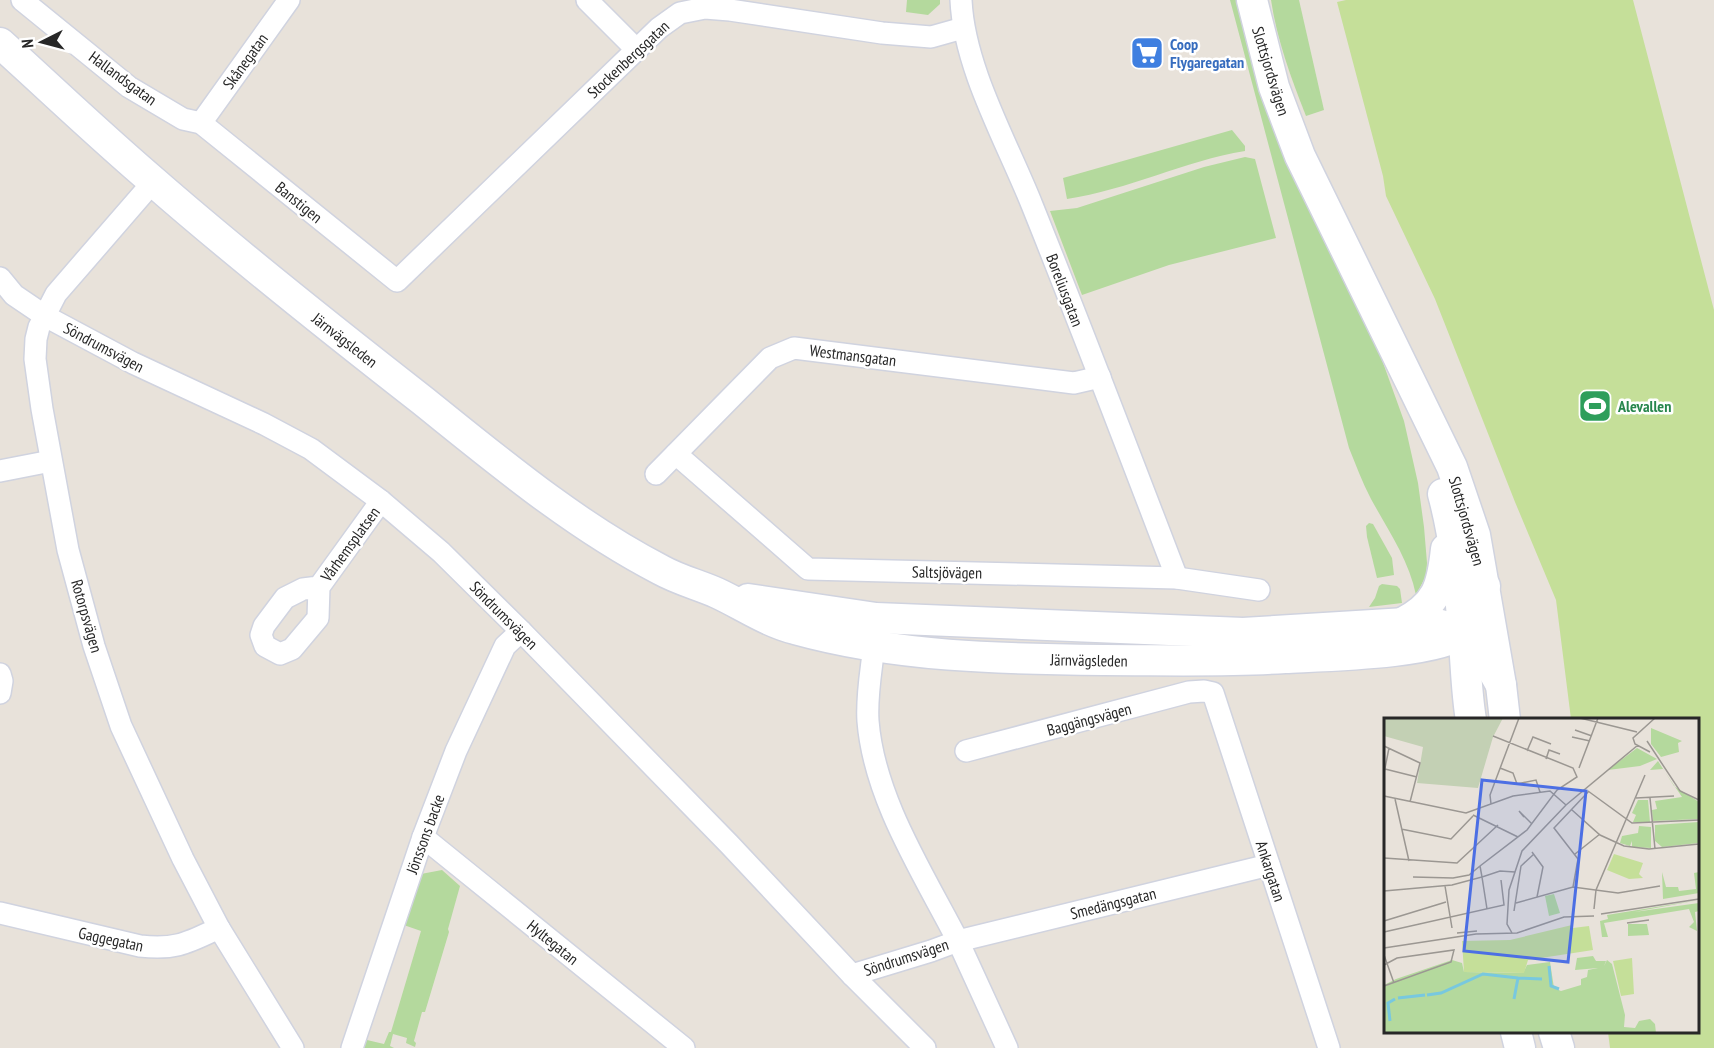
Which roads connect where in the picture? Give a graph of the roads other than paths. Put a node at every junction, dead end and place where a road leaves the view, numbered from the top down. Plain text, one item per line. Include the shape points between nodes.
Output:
1 (22, 0) edge
2 (289, 0) edge
3 (587, 0) edge
4 (961, 0) edge
5 (1252, 0) edge
6 (963, 28) junction
7 (0, 43) edge
8 (637, 50) junction
9 (201, 123) junction
10 (153, 182) junction
11 (0, 278) edge
12 (397, 281) joint
13 (45, 316) junction
14 (1388, 335) junction
15 (1100, 377) junction
16 (676, 454) junction
17 (51, 461) junction
18 (0, 471) edge
19 (656, 474) dead end
20 (381, 501) junction
21 (1449, 516) junction
22 (1177, 578) junction
23 (1485, 586) junction
24 (319, 587) dead end
25 (1259, 590) dead end
26 (722, 595) junction
27 (876, 618) junction
28 (521, 631) junction
29 (1464, 632) junction
30 (1403, 637) junction
31 (874, 648) junction
32 (0, 674) edge
33 (1501, 685) junction
34 (0, 693) edge
35 (1213, 693) joint
36 (1469, 706) edge
37 (1505, 718) edge
38 (966, 751) dead end
39 (423, 837) junction
40 (1269, 865) junction
41 (0, 913) edge
42 (219, 928) junction
43 (958, 941) junction
44 (852, 975) junction
45 (1516, 1033) edge
46 (1554, 1033) edge
47 (293, 1048) edge
48 (352, 1048) edge
49 (684, 1048) edge
50 (925, 1048) edge
51 (1007, 1048) edge
52 (1329, 1048) edge
53 (1520, 1048) edge
54 (1558, 1048) edge

1 - 9 street, Hallandsgatan via 129,87 183,119
2 - 9 street, Skånegatan
3 - 8 street
4 - 6 street, Boreliusgatan
5 - 14 main road, Slottsjordsvägen via 1274,87 1300,156
6 - 8 street, Stockenbergsgatan via 931,37 705,8 675,15
6 - 15 street, Boreliusgatan via 980,82
7 - 10 main road, Järnvägsleden
8 - 12 street, Stockenbergsgatan
9 - 12 street, Banstigen
10 - 13 street, Rotorpsvägen via 56,294
10 - 26 main road, Järnvägsleden via 514,475 663,572
11 - 13 street, Söndrumsvägen via 14,295
13 - 17 street, Rotorpsvägen via 36,339 35,359
13 - 20 street, Söndrumsvägen via 311,449
14 - 21 main road, Slottsjordsvägen
14 - 23 main road, Slottsjordsvägen via 1452,467 1475,535
15 - 16 street, Westmansgatan via 1074,383 794,348 770,358
15 - 22 street, Boreliusgatan
16 - 19 street, Westmansgatan
16 - 22 street, Saltsjövägen via 808,569
17 - 18 street
17 - 42 street, Rotorpsvägen via 68,550 121,726 166,826
20 - 24 street, Vårhemsplatsen
20 - 28 street, Söndrumsvägen via 441,552
21 - 29 main road, Slottsjordsvägen
21 - 30 main road via 1442,583 1430,605 1416,616
22 - 25 street, Saltsjövägen
23 - 29 main road
23 - 33 main road, Slottsjordsvägen
26 - 27 main road, Järnvägsleden
26 - 31 main road, Järnvägsleden via 790,628
27 - 30 main road, Järnvägsleden
27 - 31 street, Söndrumsvägen
28 - 39 street, Jönssons backe via 505,646 456,751
28 - 44 street, Söndrumsvägen
29 - 30 main road, Järnvägsleden via 1434,623
29 - 33 main road
29 - 36 main road, Slottsjordsvägen
30 - 31 main road, Järnvägsleden via 1244,661 1045,659
30 - 36 main road via 1452,669
31 - 43 street, Söndrumsvägen via 868,718 877,770 888,805
32 - 34 street
33 - 37 main road, Slottsjordsvägen
35 - 38 street, Baggängsvägen via 1189,692
35 - 40 street, Ankargatan
39 - 48 street, Jönssons backe
39 - 49 street, Hyltegatan
40 - 43 street, Smedängsgatan
40 - 52 street, Ankargatan
41 - 42 street, Gaggegatan via 162,948 182,946
42 - 47 street, Rotorpsvägen
43 - 44 street, Söndrumsvägen
43 - 51 street, Söndrumsvägen
44 - 50 street
45 - 53 main road
46 - 54 main road

